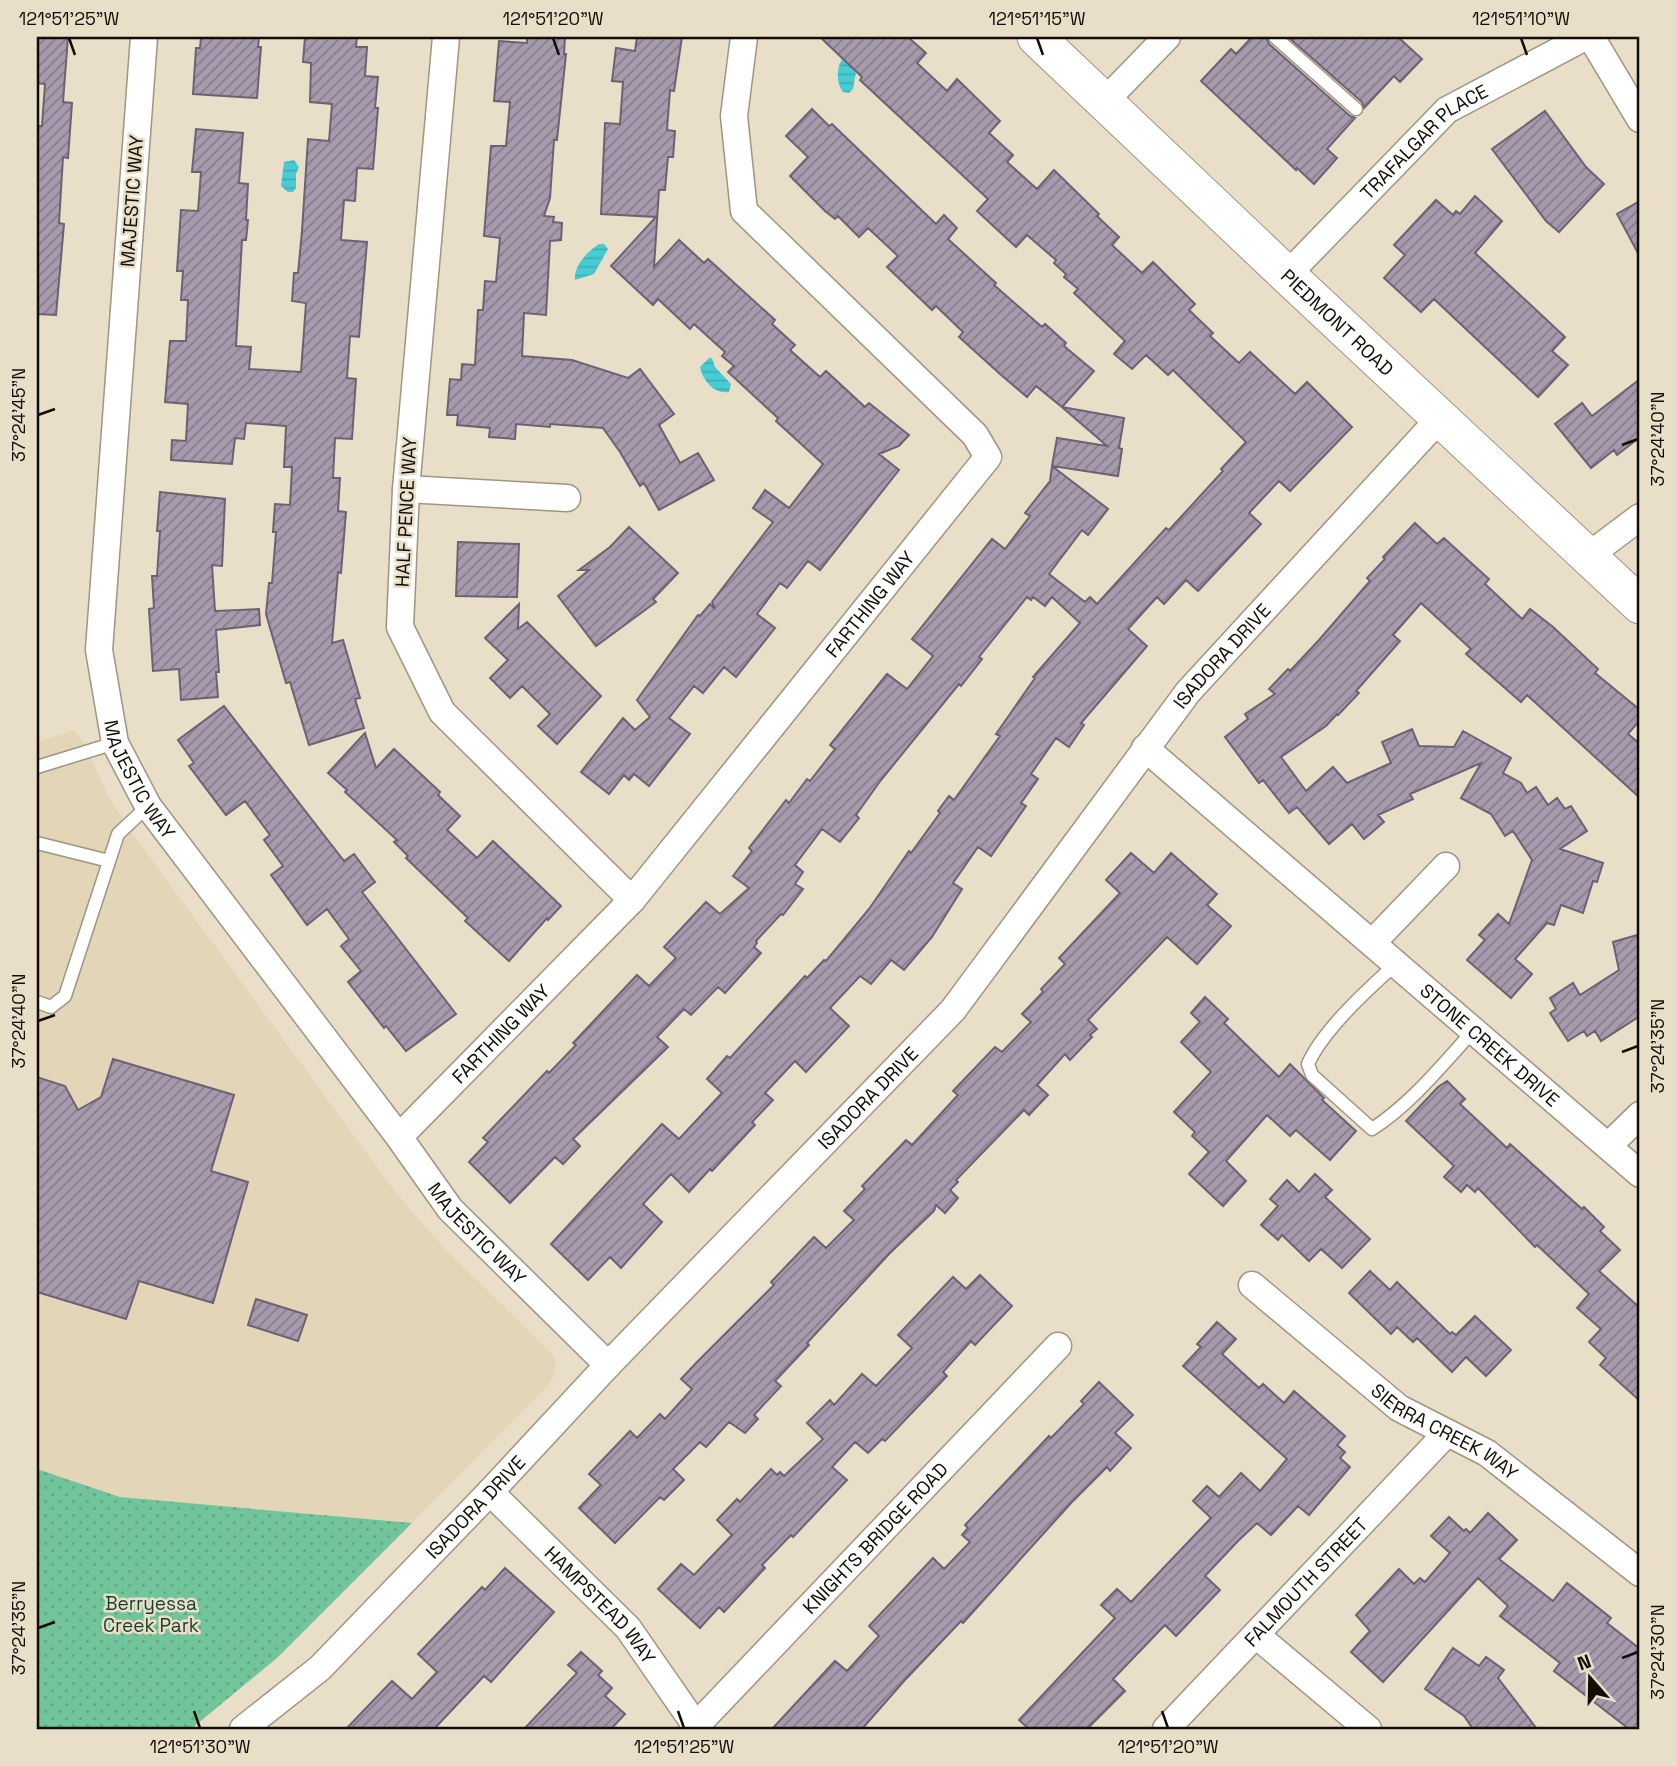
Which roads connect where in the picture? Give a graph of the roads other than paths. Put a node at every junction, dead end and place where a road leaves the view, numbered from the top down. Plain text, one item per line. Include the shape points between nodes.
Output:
1 (144, 37) edge
2 (446, 37) edge
3 (744, 37) edge
4 (1036, 37) edge
5 (1167, 37) edge
6 (1275, 37) edge
7 (1585, 37) edge
8 (1591, 37) edge
9 (1104, 102) junction
10 (1356, 110) dead end
11 (1640, 119) edge
12 (1287, 275) junction
13 (1440, 418) junction
14 (405, 489) junction
15 (567, 498) dead end
16 (1640, 517) edge
17 (1588, 556) junction
18 (1640, 605) edge
19 (115, 743) junction
20 (1144, 748) junction
21 (37, 767) edge
22 (148, 806) junction
23 (37, 843) edge
24 (109, 861) junction
25 (1446, 866) dead end
26 (632, 900) junction
27 (1372, 943) junction
28 (1396, 964) junction
29 (37, 1002) edge
30 (1474, 1030) junction
31 (1640, 1115) edge
32 (399, 1136) junction
33 (1608, 1146) junction
34 (1640, 1174) edge
35 (1252, 1285) dead end
36 (1058, 1346) dead end
37 (608, 1365) junction
38 (1447, 1434) junction
39 (490, 1492) junction
40 (1640, 1573) edge
41 (1256, 1635) junction
42 (694, 1728) edge
43 (243, 1729) edge
44 (1166, 1729) edge
45 (1368, 1729) edge

1 - 19 street, MAJESTIC WAY via 99,650
2 - 14 street, HALF PENCE WAY
3 - 26 street, FARTHING WAY via 734,116 744,211 975,435 988,457
4 - 9 main road, PIEDMONT ROAD
5 - 9 street
6 - 10 lane
7 - 12 street, TRAFALGAR PLACE via 1447,110
8 - 11 street
9 - 12 main road, PIEDMONT ROAD
12 - 13 main road, PIEDMONT ROAD
13 - 17 main road, PIEDMONT ROAD
13 - 20 street, ISADORA DRIVE via 1188,692
14 - 15 street
14 - 26 street, HALF PENCE WAY via 400,627 442,712
16 - 17 street
17 - 18 main road, PIEDMONT ROAD
19 - 21 lane
19 - 22 street, MAJESTIC WAY
20 - 27 street, STONE CREEK DRIVE
20 - 37 street, ISADORA DRIVE via 953,1010
22 - 24 lane via 118,834
22 - 32 street, MAJESTIC WAY
23 - 24 lane
24 - 29 lane via 65,996 51,1007
25 - 27 street
26 - 32 street, FARTHING WAY
27 - 28 street, STONE CREEK DRIVE
28 - 30 street, STONE CREEK DRIVE
28 - 30 lane via 1359,998 1314,1050 1308,1064 1312,1076 1353,1113 1372,1129 1383,1122
30 - 33 street, STONE CREEK DRIVE
31 - 33 street
32 - 37 street, MAJESTIC WAY via 450,1209
33 - 34 street, STONE CREEK DRIVE
35 - 38 street, SIERRA CREEK WAY via 1399,1408
36 - 42 street, KNIGHTS BRIDGE ROAD
37 - 39 street, ISADORA DRIVE
38 - 40 street, SIERRA CREEK WAY via 1487,1453
38 - 41 street, FALMOUTH STREET
39 - 42 street, HAMPSTEAD WAY via 628,1628
39 - 43 street, ISADORA DRIVE via 320,1668
41 - 44 street, FALMOUTH STREET
41 - 45 street

